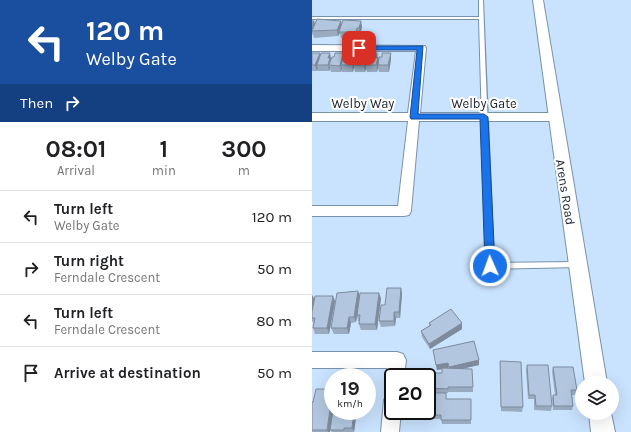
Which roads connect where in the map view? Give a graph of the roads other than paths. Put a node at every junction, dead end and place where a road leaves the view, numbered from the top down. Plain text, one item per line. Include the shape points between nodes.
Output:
1 (481, 0) edge
2 (538, 0) edge
3 (312, 18) edge
4 (482, 18) junction
5 (312, 48) edge
6 (312, 117) edge
7 (414, 117) junction
8 (484, 117) junction
9 (555, 117) junction
10 (312, 211) edge
11 (578, 265) junction
12 (312, 360) edge
13 (396, 368) edge
14 (595, 376) edge
15 (391, 420) edge
16 (601, 420) edge
17 (390, 432) edge
18 (603, 432) edge

1 - 4 lane
2 - 9 street, Arens Road
3 - 4 lane
4 - 8 lane
5 - 7 street via 421,48
6 - 7 street, Welby Way
7 - 8 street, Welby Gate
7 - 10 street via 404,211
8 - 9 street, Welby Gate
8 - 11 lane via 490,266
9 - 11 street, Arens Road
11 - 14 street, Arens Road
12 - 13 street via 397,360
15 - 17 street
16 - 18 street

